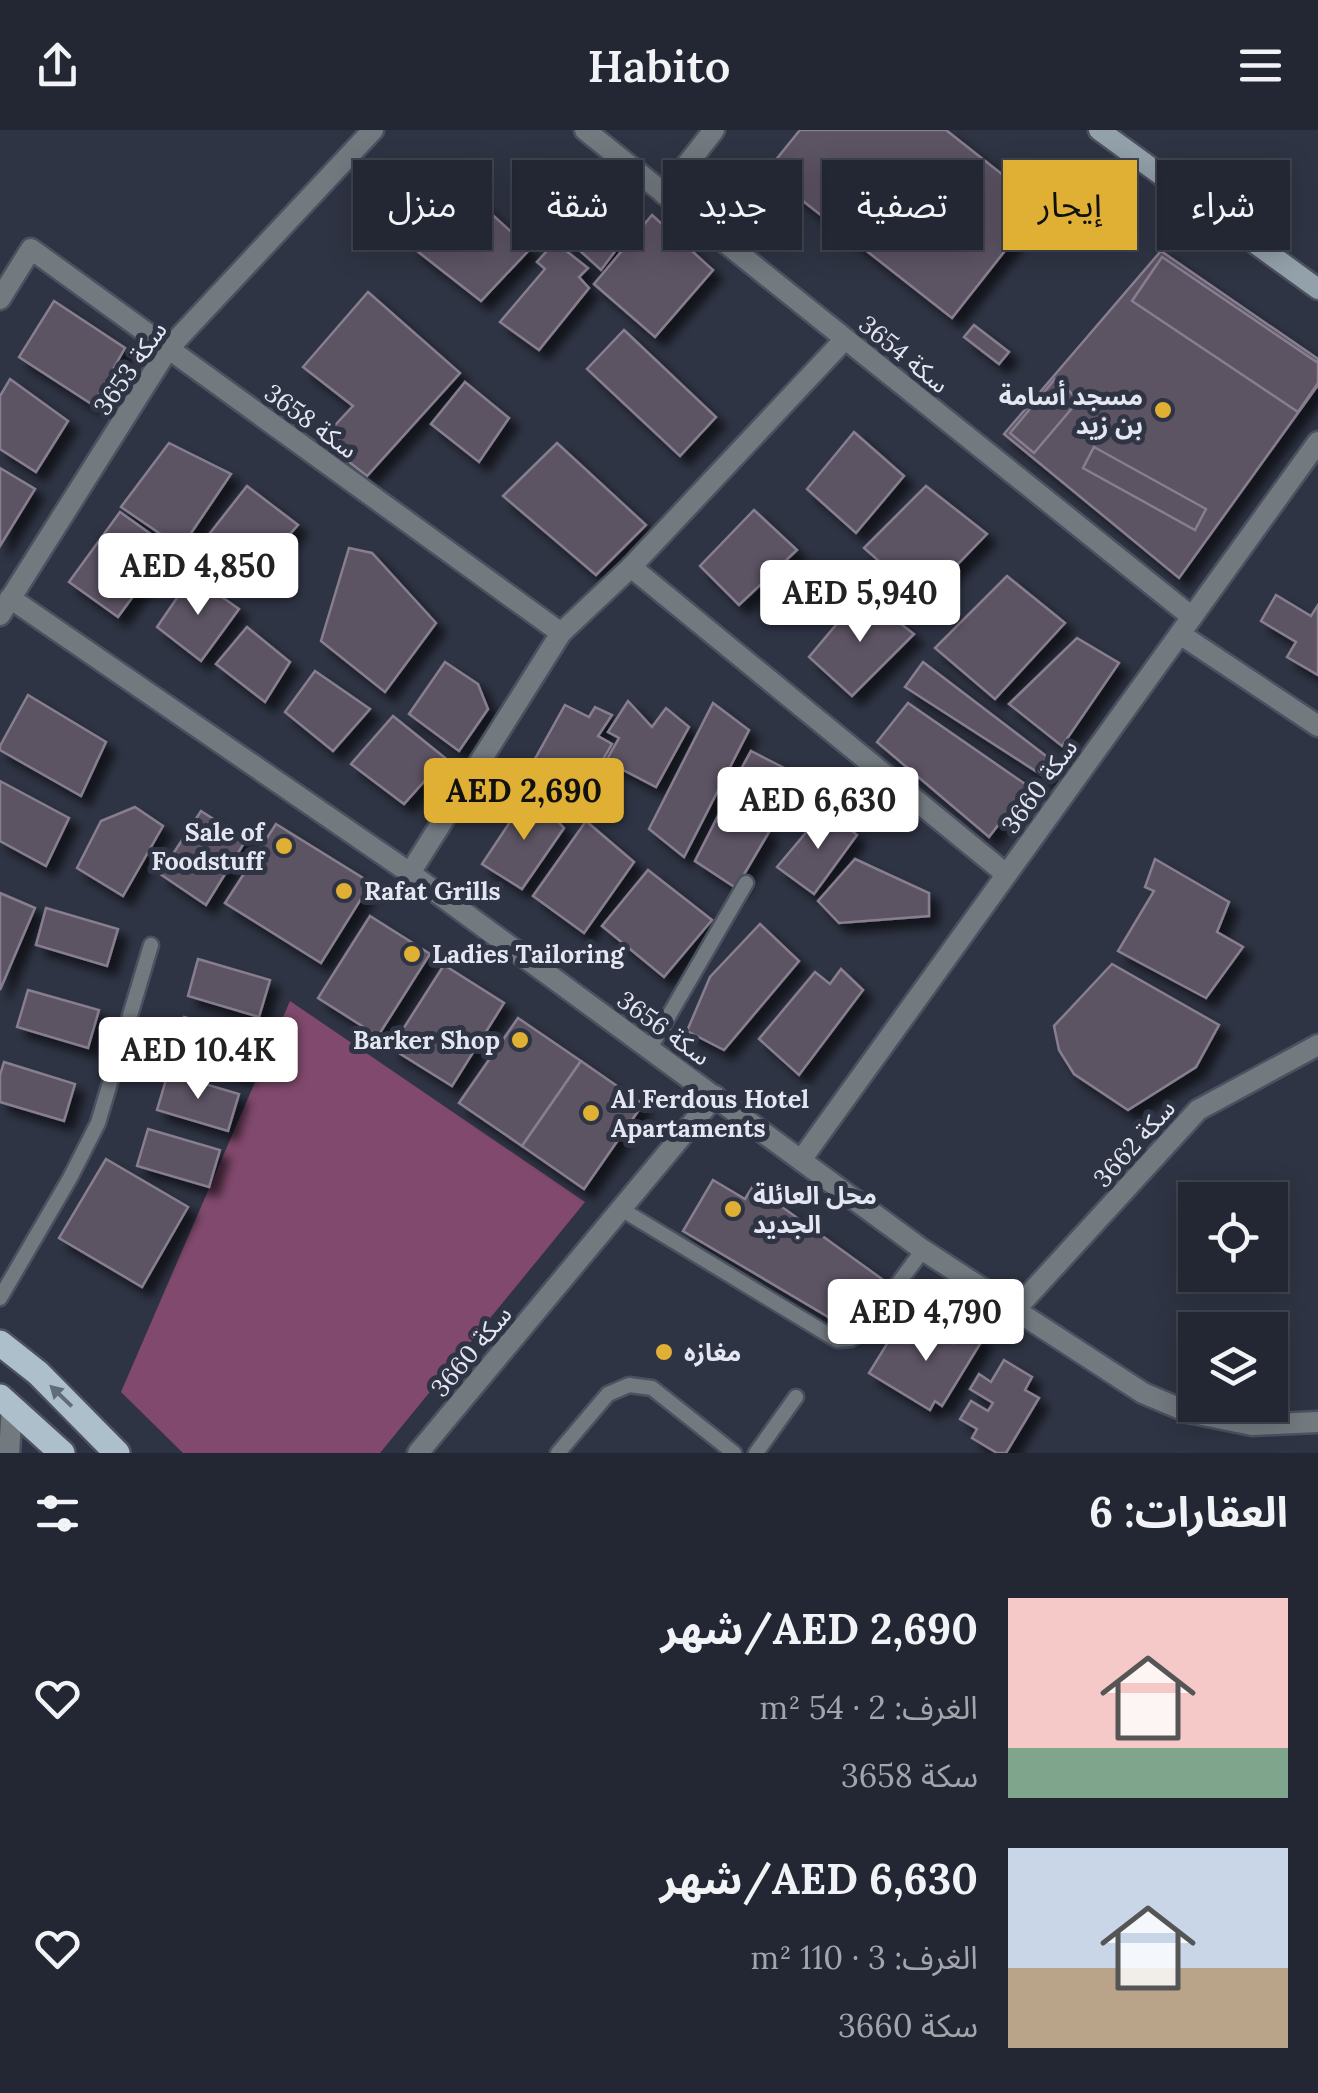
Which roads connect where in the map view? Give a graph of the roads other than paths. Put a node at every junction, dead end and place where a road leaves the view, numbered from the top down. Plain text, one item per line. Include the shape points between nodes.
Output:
1 (374, 130) edge
2 (584, 130) edge
3 (714, 130) edge
4 (1099, 130) edge
5 (691, 160) edge
6 (663, 193) edge
7 (734, 250) edge
8 (1318, 289) edge
9 (0, 299) edge
10 (845, 339) junction
11 (168, 350) junction
12 (1318, 442) edge
13 (631, 567) junction
14 (5, 607) edge
15 (1186, 625) junction
16 (561, 634) junction
17 (1318, 726) edge
18 (410, 873) junction
19 (1006, 874) junction
20 (746, 883) dead end
21 (150, 945) dead end
22 (1318, 1045) edge
23 (650, 1048) junction
24 (714, 1096) junction
25 (801, 1160) junction
26 (620, 1209) junction
27 (923, 1250) junction
28 (0, 1298) edge
29 (1015, 1310) junction
30 (0, 1343) edge
31 (796, 1397) dead end
32 (6, 1402) edge
33 (1318, 1422) edge
34 (9, 1453) edge
35 (62, 1453) edge
36 (118, 1453) edge
37 (418, 1453) edge
38 (558, 1453) edge
39 (734, 1453) edge
40 (756, 1453) edge

1 - 11 street, سكة 3653
2 - 6 street, سكة 3654
3 - 5 street
4 - 8 street
7 - 10 street, سكة 3654
9 - 11 street, سكة 3658 via 31,250
10 - 13 street
10 - 15 street, سكة 3654
11 - 14 street, سكة 3653
11 - 16 street, سكة 3658
12 - 15 street, سكة 3660
13 - 16 street
13 - 19 street
14 - 18 street, سكة 3656
15 - 17 street, سكة 3654
15 - 19 street, سكة 3660
16 - 18 street
18 - 23 street, سكة 3656
19 - 25 street, سكة 3660
20 - 23 lane
21 - 28 lane via 98,1123
22 - 29 street, سكة 3662 via 1198,1110
23 - 24 street, سكة 3656
24 - 25 street, سكة 3656
24 - 26 street, سكة 3660
25 - 27 street, سكة 3656
26 - 27 lane via 837,1340 864,1332
26 - 37 street, سكة 3660
27 - 29 street, سكة 3656
29 - 33 street, سكة 3656 via 1143,1393 1188,1412 1252,1425
36 -> 30 main road
31 - 40 lane
32 - 34 street
32 - 35 main road
38 - 39 lane via 608,1394 629,1385 652,1388

